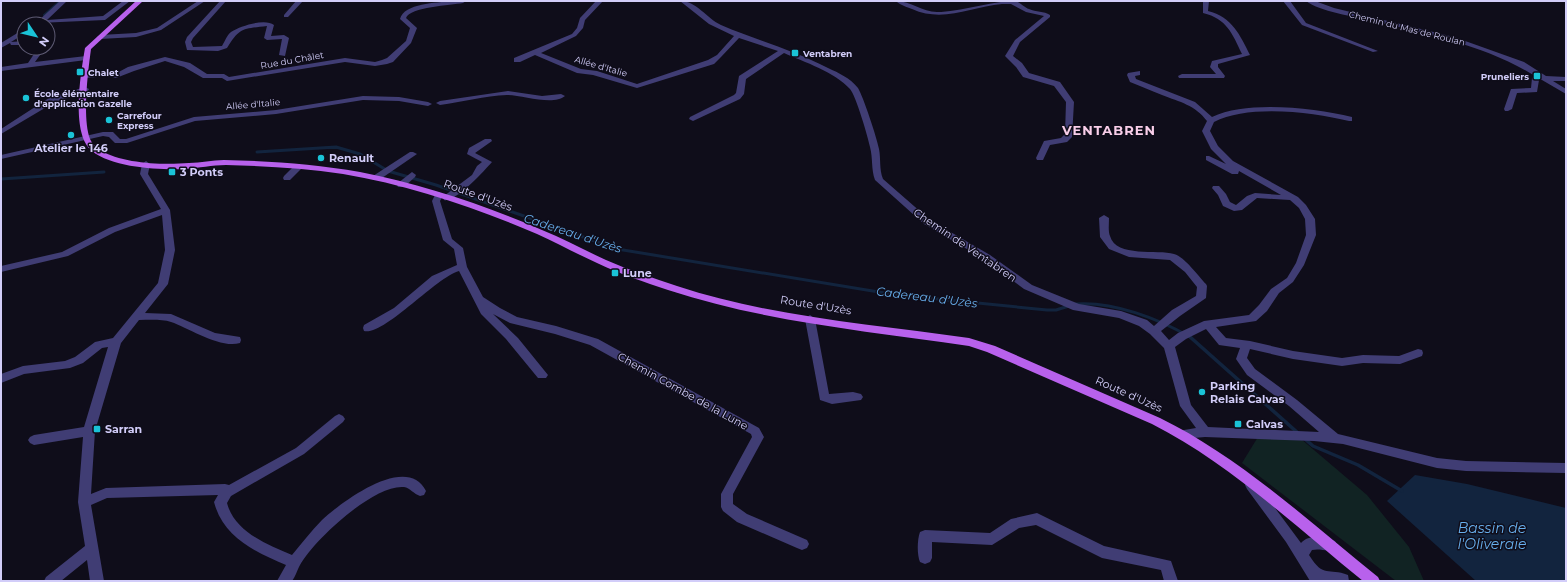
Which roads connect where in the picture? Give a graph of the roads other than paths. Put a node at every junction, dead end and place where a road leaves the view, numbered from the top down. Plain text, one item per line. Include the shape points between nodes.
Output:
1 (64, 1) edge
2 (127, 1) edge
3 (140, 1) edge
4 (202, 1) edge
5 (223, 1) edge
6 (300, 1) edge
7 (463, 1) edge
8 (600, 1) edge
9 (683, 1) edge
10 (899, 1) edge
11 (1206, 1) edge
12 (1286, 1) edge
13 (1309, 1) edge
14 (47, 16) edge
15 (286, 16) dead end
16 (56, 22) edge
17 (738, 35) junction
18 (16, 36) edge
19 (100, 37) junction
20 (13, 44) dead end
21 (16, 44) edge
22 (1, 46) edge
23 (190, 49) junction
24 (783, 50) junction
25 (1375, 51) dead end
26 (535, 53) junction
27 (283, 55) dead end
28 (36, 56) edge
29 (86, 58) junction
30 (172, 60) junction
31 (517, 60) dead end
32 (30, 65) junction
33 (1, 69) edge
34 (1137, 73) dead end
35 (85, 76) junction
36 (1182, 76) dead end
37 (1542, 78) junction
38 (1566, 79) edge
39 (85, 89) junction
40 (1566, 92) edge
41 (561, 96) dead end
42 (1508, 109) dead end
43 (693, 119) dead end
44 (1349, 119) dead end
45 (1211, 121) junction
46 (1, 132) edge
47 (86, 138) junction
48 (488, 141) dead end
49 (413, 154) dead end
50 (1, 157) edge
51 (1040, 158) dead end
52 (1209, 158) dead end
53 (146, 164) junction
54 (298, 167) junction
55 (385, 174) junction
56 (412, 175) dead end
57 (287, 178) dead end
58 (403, 183) junction
59 (1216, 188) dead end
60 (1278, 191) junction
61 (446, 196) junction
62 (1295, 198) junction
63 (166, 210) junction
64 (1104, 218) dead end
65 (462, 267) junction
66 (1, 269) edge
67 (479, 299) junction
68 (136, 316) junction
69 (810, 319) junction
70 (1208, 324) junction
71 (1161, 326) junction
72 (368, 328) dead end
73 (236, 340) dead end
74 (116, 341) junction
75 (1246, 345) junction
76 (1168, 346) junction
77 (1418, 353) dead end
78 (542, 375) dead end
79 (1, 378) edge
80 (857, 397) dead end
81 (339, 419) dead end
82 (89, 430) junction
83 (1205, 432) junction
84 (1182, 434) junction
85 (1335, 438) junction
86 (34, 440) dead end
87 (1566, 468) edge
88 (1249, 482) junction
89 (420, 491) dead end
90 (227, 492) junction
91 (84, 502) junction
92 (802, 544) dead end
93 (1330, 545) junction
94 (92, 548) junction
95 (1301, 555) junction
96 (925, 558) dead end
97 (294, 562) junction
98 (1357, 567) junction
99 (1314, 576) edge
100 (1343, 580) edge
101 (51, 581) edge
102 (97, 581) edge
103 (284, 581) edge
104 (1171, 581) edge
105 (1374, 581) edge

1 - 14 street
2 - 16 street via 105,18
3 - 19 main road
4 - 19 street via 159,29 136,35
5 - 23 street via 190,37
6 - 15 street
7 - 30 street, Rue du Châlet via 412,10 404,15 404,19 414,28 409,42 390,60 375,64 344,60 227,79 224,76 206,76
8 - 26 street via 582,19 580,28 574,35
9 - 17 street, Chemin de Ventabren via 711,23
10 - 51 street via 937,14 952,13 990,3 1010,2 1048,16 1017,41 1009,56 1020,65 1026,75 1057,84 1070,102 1069,135 1064,140 1047,143
11 - 36 street via 1205,12 1222,17 1237,35 1246,55 1215,63 1214,67 1221,76
12 - 25 street via 1304,24
13 - 37 street, Chemin du Mas de Roulan via 1452,38 1522,64
17 - 24 street, Chemin de Ventabren
17 - 26 street, Allée d'Italie via 720,56 711,62 636,86 580,71
18 - 22 street
19 - 29 main road via 88,48
20 - 21 street
23 - 27 street via 225,47 232,34 245,27 268,24 271,25 267,38 286,38
23 - 30 street
24 - 43 street via 742,78 740,94 737,97
24 - 71 street, Chemin de Ventabren via 831,71 850,84 855,90 874,148 877,175 883,184 927,222 987,257 1028,288 1072,305
26 - 31 street
28 - 32 street
29 - 32 street
29 - 35 main road
30 - 35 street, Rue du Châlet via 166,59 116,76
32 - 33 street
34 - 45 street via 1131,75 1133,80 1195,104
35 - 39 main road
37 - 38 street
37 - 40 street, Chemin du Mas de Roulan
37 - 42 street via 1536,78 1534,90 1514,91
39 - 46 street via 52,100
39 - 47 main road via 83,122
41 - 47 street, Allée d'Italie via 542,98 503,93 428,104 406,99 363,98 276,112 194,119 127,141 118,141 110,133
44 - 45 street via 1305,111 1240,111
45 - 60 street via 1206,131 1214,147 1230,163
47 - 50 street
47 - 53 main road, Route d'Uzès via 93,149 114,160
48 - 61 street via 472,150 471,154 488,162 480,168 476,176
49 - 55 street
52 - 60 street
53 - 54 main road, Route d'Uzès via 159,167 245,163
53 - 63 street via 144,174
54 - 55 main road, Route d'Uzès
54 - 57 street
55 - 58 main road, Route d'Uzès
56 - 58 street
58 - 61 main road, Route d'Uzès
59 - 62 street via 1226,204 1234,208 1238,208 1248,197 1255,195
60 - 62 street
61 - 65 street, Chemin Combe de la Lune via 436,201 448,240 458,248
61 - 69 main road, Route d'Uzès via 647,279 698,296
62 - 70 street via 1310,219 1311,235 1301,263 1290,280 1275,291 1252,318
63 - 66 street via 112,230 65,254
63 - 68 street via 170,250 163,284
64 - 71 street via 1105,237 1112,247 1129,254 1173,257 1202,286 1201,298
65 - 67 street, Chemin Combe de la Lune
65 - 72 street via 450,270 420,290 398,311
67 - 78 street, Chemin Combe de la Lune via 482,309 491,320 509,335
67 - 92 street, Chemin Combe de la Lune via 514,320 594,342 755,431 758,437 727,494 728,507 742,518
68 - 73 street via 171,318 213,336
68 - 74 street
69 - 80 street via 824,397 833,400 849,394
69 - 84 main road, Route d'Uzès via 969,342 991,348 1156,420
70 - 75 street via 1223,342
70 - 76 street
71 - 76 street, Chemin de Ventabren
74 - 79 street via 99,345 79,360 66,365 23,370
74 - 82 street
75 - 77 street via 1342,362 1363,359 1400,360
75 - 85 street via 1241,359 1251,372
76 - 83 street, Chemin de Ventabren via 1186,406
81 - 90 street via 300,451
82 - 86 street
82 - 91 street
83 - 84 street
83 - 85 street
84 - 88 main road, Route d'Uzès
85 - 87 street via 1437,463
88 - 93 main road, Route d'Uzès
88 - 95 street
89 - 97 street via 405,482 389,484 371,493 318,532
90 - 91 street via 225,489 106,493
90 - 97 street via 220,502 221,511 237,530 272,553
91 - 94 street
93 - 95 street via 1308,545
93 - 98 main road, Route d'Uzès
94 - 101 street
94 - 102 street
95 - 99 street
96 - 104 street via 925,536 992,539 1016,523 1037,519 1102,552 1166,565
97 - 103 street
98 - 100 street
98 - 105 main road, Route d'Uzès
99 - 100 street

